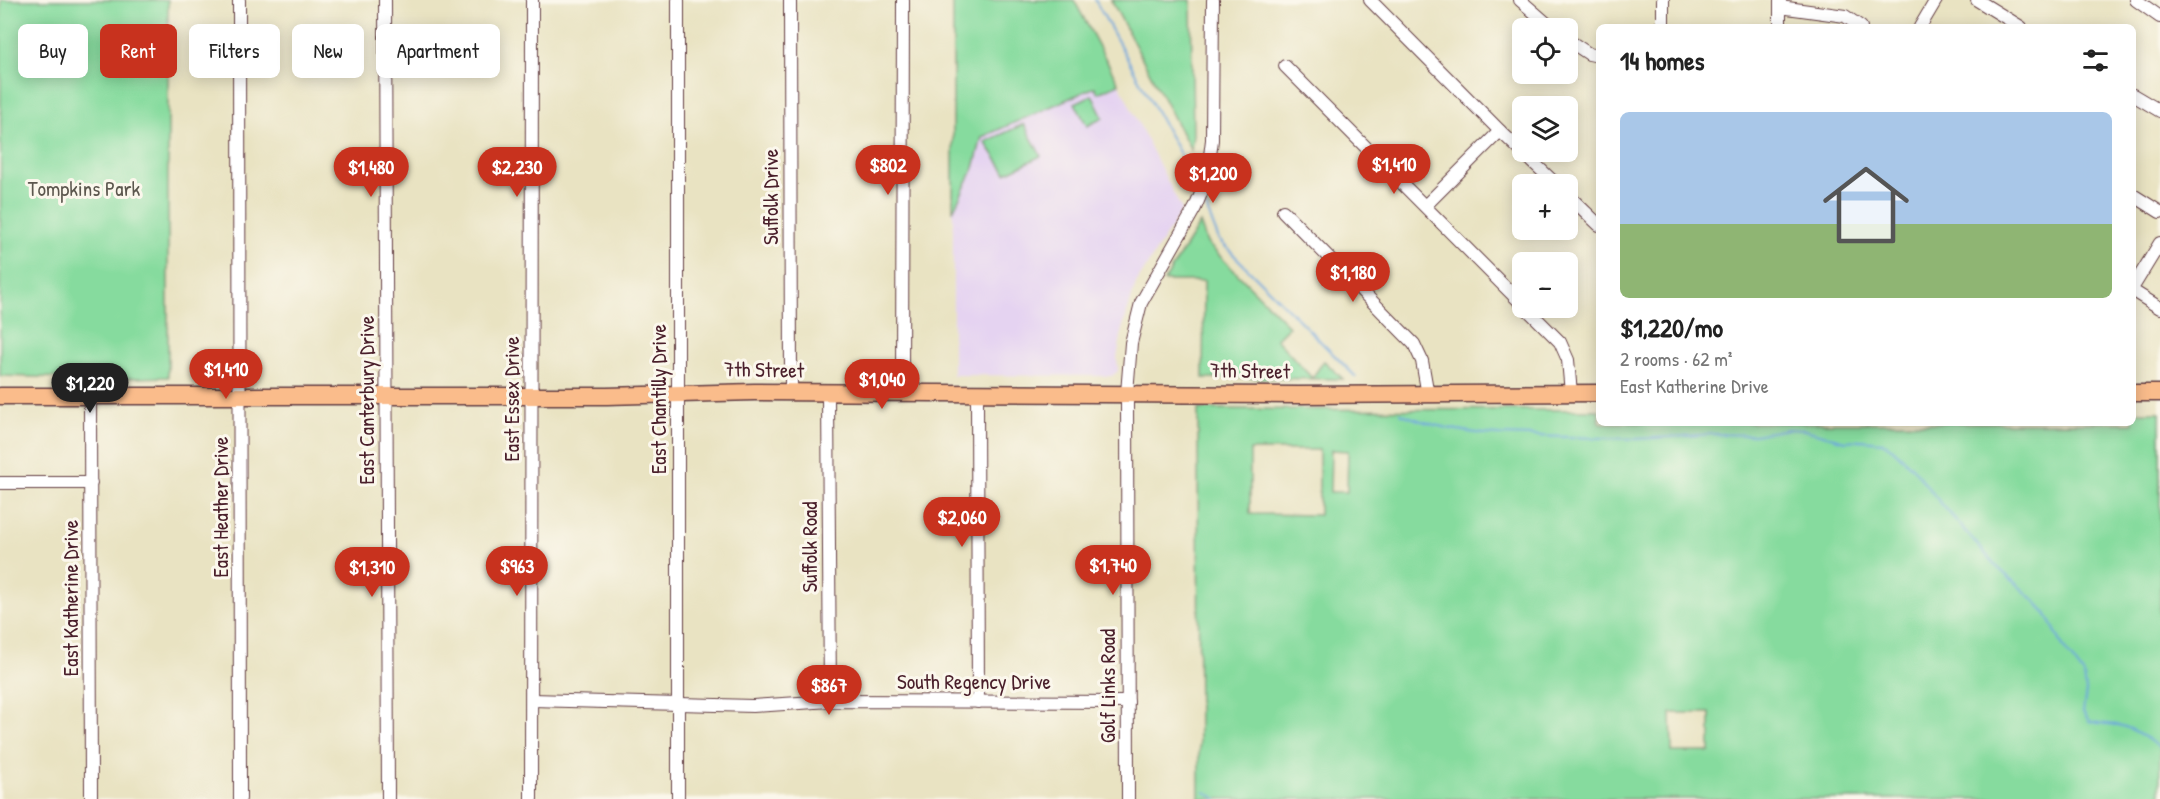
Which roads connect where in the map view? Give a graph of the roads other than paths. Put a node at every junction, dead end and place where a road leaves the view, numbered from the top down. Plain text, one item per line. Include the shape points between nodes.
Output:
1 (239, 0) edge
2 (385, 0) edge
3 (532, 0) edge
4 (678, 0) edge
5 (790, 0) edge
6 (903, 0) edge
7 (1213, 0) edge
8 (1370, 0) edge
9 (1521, 0) edge
10 (1663, 0) edge
11 (1936, 0) edge
12 (1977, 0) edge
13 (2136, 0) edge
14 (1780, 4) edge
15 (2160, 17) edge
16 (1541, 18) edge
17 (1663, 24) edge
18 (1780, 24) edge
19 (1857, 24) edge
20 (1922, 24) edge
21 (2016, 24) edge
22 (1578, 46) edge
23 (1596, 55) edge
24 (1285, 66) dead end
25 (2136, 97) edge
26 (2160, 111) edge
27 (1500, 131) junction
28 (1545, 174) edge
29 (2136, 197) edge
30 (1426, 205) junction
31 (1578, 205) edge
32 (1283, 211) dead end
33 (2160, 212) edge
34 (1596, 222) edge
35 (2160, 243) edge
36 (2136, 284) edge
37 (2136, 291) edge
38 (1512, 294) edge
39 (2160, 308) edge
40 (1536, 318) edge
41 (678, 393) junction
42 (791, 393) junction
43 (902, 393) junction
44 (977, 393) junction
45 (1127, 393) junction
46 (1571, 393) junction
47 (1596, 393) edge
48 (2136, 393) edge
49 (2160, 393) edge
50 (828, 394) junction
51 (1428, 394) junction
52 (0, 396) edge
53 (532, 396) junction
54 (90, 397) junction
55 (241, 397) junction
56 (387, 397) junction
57 (0, 483) edge
58 (91, 483) junction
59 (532, 700) junction
60 (830, 701) junction
61 (978, 702) junction
62 (1128, 702) junction
63 (678, 704) junction
64 (91, 799) edge
65 (240, 799) edge
66 (388, 799) edge
67 (531, 799) edge
68 (678, 799) edge
69 (1128, 799) edge

1 - 55 street, East Heather Drive
2 - 56 street, East Canterbury Drive
3 - 53 street, East Essex Drive
4 - 41 street, East Chantilly Drive
5 - 42 street, Suffolk Drive
6 - 43 street
7 - 45 street, Golf Links Road via 1213,129 1207,178 1195,208 1141,303 1131,343
8 - 27 street
9 - 16 street
10 - 17 street
11 - 20 street
12 - 21 street
13 - 15 street
14 - 18 street
14 - 19 street via 1845,16
22 - 23 street
24 - 30 street
25 - 26 street
27 - 28 street
27 - 30 street
29 - 33 street
30 - 38 street
31 - 34 street
32 - 51 street via 1414,344 1422,361
35 - 36 street
37 - 39 street
40 - 46 street via 1560,342 1568,360
41 - 42 main road, 7th Street
41 - 53 main road, 7th Street
41 - 63 street, East Chantilly Drive
42 - 50 main road, 7th Street
43 - 44 main road, 7th Street
43 - 50 main road, 7th Street
44 - 45 main road, 7th Street
44 - 61 street
45 - 51 main road, 7th Street
45 - 62 street, Golf Links Road
46 - 47 main road, 7th Street
46 - 51 main road, 7th Street
48 - 49 main road
50 - 60 street, Suffolk Road
52 - 54 main road, 7th Street
53 - 56 main road, 7th Street
53 - 59 street, East Essex Drive
54 - 55 main road, 7th Street
54 - 58 street, East Katherine Drive
55 - 56 main road, 7th Street
55 - 65 street, East Heather Drive
56 - 66 street, East Canterbury Drive
57 - 58 street
58 - 64 street, East Katherine Drive
59 - 63 street, South Regency Drive
59 - 67 street, East Essex Drive
60 - 61 street, South Regency Drive
60 - 63 street, South Regency Drive via 753,706
61 - 62 street, South Regency Drive
62 - 69 street, Golf Links Road
63 - 68 street, East Chantilly Drive

